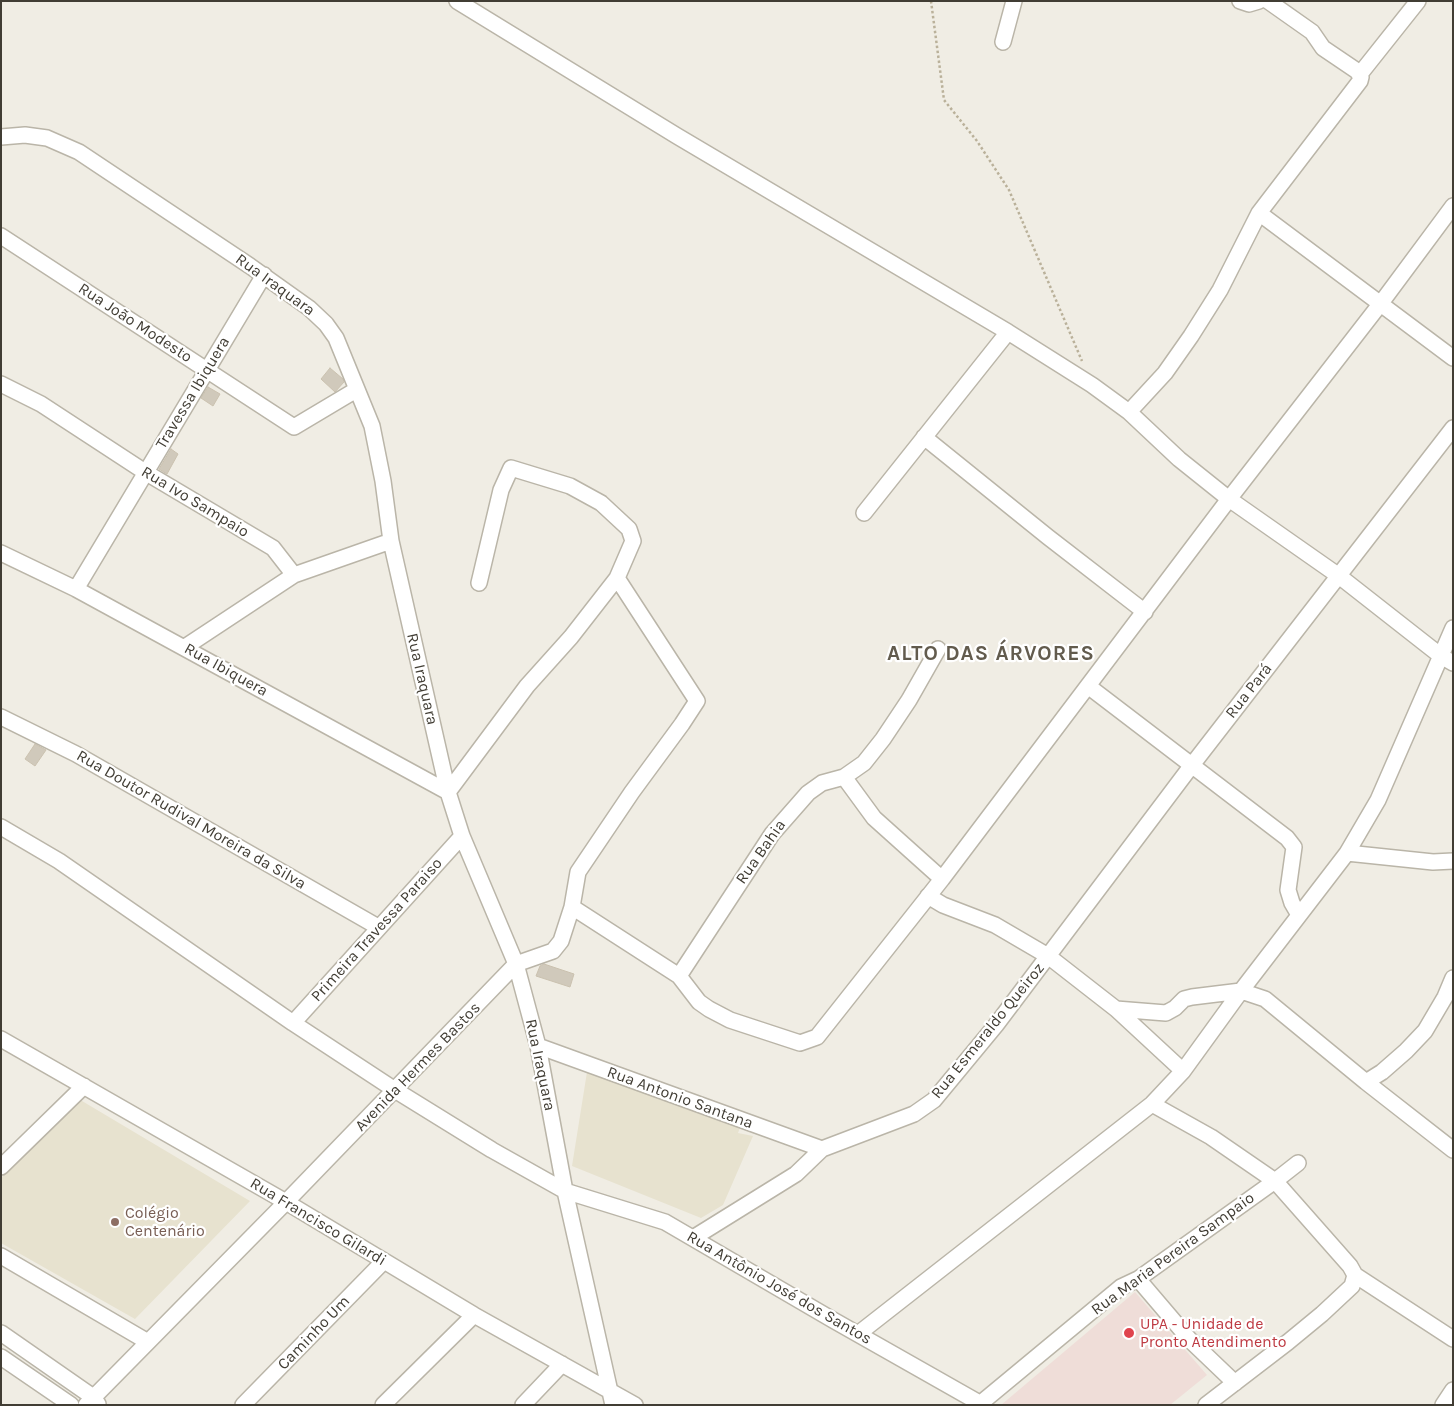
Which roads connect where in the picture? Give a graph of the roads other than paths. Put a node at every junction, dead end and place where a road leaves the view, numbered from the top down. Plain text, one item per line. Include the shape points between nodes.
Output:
1 (457, 1) edge
2 (1014, 1) edge
3 (1240, 1) edge
4 (1259, 1) edge
5 (1268, 1) edge
6 (1418, 1) edge
7 (1003, 42) dead end
8 (1360, 74) junction
9 (1, 137) edge
10 (1453, 206) edge
11 (1259, 213) junction
12 (1, 236) edge
13 (264, 275) junction
14 (1381, 303) junction
15 (1008, 332) junction
16 (1453, 358) edge
17 (207, 370) junction
18 (1, 384) edge
19 (356, 390) junction
20 (1129, 412) junction
21 (1453, 428) edge
22 (924, 437) junction
23 (145, 472) junction
24 (1229, 500) junction
25 (864, 513) dead end
26 (391, 541) junction
27 (1, 553) edge
28 (294, 575) junction
29 (1339, 576) junction
30 (617, 578) junction
31 (479, 583) dead end
32 (76, 589) junction
33 (1145, 612) junction
34 (1453, 628) edge
35 (185, 647) junction
36 (938, 649) dead end
37 (1447, 659) edge
38 (1088, 686) junction
39 (1, 717) edge
40 (1192, 765) junction
41 (844, 777) junction
42 (448, 792) junction
43 (1, 827) edge
44 (462, 836) junction
45 (1347, 853) junction
46 (1453, 861) edge
47 (942, 879) junction
48 (928, 896) junction
49 (572, 907) junction
50 (1299, 915) junction
51 (378, 927) junction
52 (1048, 956) junction
53 (516, 964) junction
54 (679, 976) junction
55 (1453, 978) edge
56 (1241, 990) junction
57 (1116, 1009) junction
58 (293, 1023) junction
59 (1, 1039) edge
60 (538, 1046) junction
61 (1183, 1071) junction
62 (1366, 1082) junction
63 (84, 1086) junction
64 (395, 1090) junction
65 (1152, 1104) junction
66 (822, 1149) junction
67 (1453, 1150) edge
68 (1298, 1162) dead end
69 (1, 1167) edge
70 (1275, 1181) junction
71 (565, 1191) junction
72 (286, 1202) junction
73 (693, 1238) junction
74 (1, 1256) edge
75 (384, 1262) junction
76 (1355, 1275) junction
77 (1138, 1279) junction
78 (474, 1315) junction
79 (1, 1333) edge
80 (858, 1334) junction
81 (1453, 1339) edge
82 (148, 1342) junction
83 (20, 1345) junction
84 (5, 1360) edge
85 (562, 1364) junction
86 (1235, 1383) junction
87 (1453, 1390) edge
88 (612, 1398) edge
89 (92, 1402) edge
90 (982, 1404) edge
91 (71, 1405) edge
92 (244, 1405) edge
93 (383, 1405) edge
94 (522, 1405) edge
95 (635, 1405) edge
96 (1206, 1405) edge
97 (1442, 1405) edge

1 - 15 street via 685,141
2 - 7 street
3 - 4 street via 1249,4
5 - 8 street via 1312,32 1323,48
6 - 8 street
8 - 11 street via 1358,85
9 - 13 street, Rua Iraquara via 25,135 47,138 79,152
10 - 14 street
11 - 14 street
11 - 20 street via 1220,290 1191,336 1165,373
12 - 17 street, Rua João Modesto
13 - 17 street, Travessa Ibiquera
13 - 19 street, Rua Iraquara via 326,324 336,338
14 - 16 street
14 - 24 street
15 - 20 street via 1092,384
15 - 22 street
17 - 19 street, Rua João Modesto via 294,427
17 - 23 street, Travessa Ibiquera
18 - 23 street, Rua Ivo Sampaio via 41,404
19 - 26 street, Rua Iraquara via 372,426
20 - 24 street
21 - 29 street, Rua Pará
22 - 25 street
22 - 33 street
23 - 28 street, Rua Ivo Sampaio via 273,548
23 - 32 street, Travessa Ibiquera
24 - 29 street
24 - 33 street
26 - 28 street
26 - 42 street, Rua Iraquara
27 - 32 street, Rua Ibiquera
28 - 35 street
29 - 37 street
29 - 40 street, Rua Pará
30 - 31 street via 633,541 628,529 601,503 570,486 511,468 501,490
30 - 42 street via 527,686
30 - 49 street, Avenida Hermes Bastos via 697,701 578,872
32 - 35 street, Rua Ibiquera
33 - 38 street
34 - 37 street
35 - 42 street, Rua Ibiquera
36 - 41 street, Rua Bahia via 883,739 864,763
37 - 45 street via 1378,800
38 - 40 street
38 - 47 street
39 - 51 street, Rua Doutor Rudival Moreira da Silva via 76,754
40 - 50 street via 1287,838 1294,847 1288,890
40 - 52 street, Rua Pará
41 - 47 street via 874,818
41 - 54 street, Rua Bahia via 822,783 791,811 772,834
42 - 44 street, Rua Iraquara
43 - 58 street, Rua Antônio José dos Santos via 59,862
44 - 51 street, Primeira Travessa Paraiso
44 - 53 street, Rua Iraquara
45 - 46 street via 1433,862
45 - 50 street
47 - 48 street
48 - 52 street via 996,925
48 - 54 street via 812,1040 800,1043 730,1020 699,1002
49 - 53 street, Avenida Hermes Bastos via 561,941 553,952
49 - 54 street
50 - 56 street
51 - 58 street, Primeira Travessa Paraiso
52 - 57 street
52 - 66 street, Rua Esmeraldo Queiroz via 934,1100 914,1114
53 - 60 street, Rua Iraquara
53 - 64 street, Avenida Hermes Bastos
55 - 62 street via 1425,1031 1382,1072
56 - 57 street via 1184,999 1166,1012
56 - 61 street
56 - 62 street via 1265,999
57 - 61 street
58 - 64 street, Rua Antônio José dos Santos
59 - 63 street, Rua Francisco Gilardi
60 - 66 street, Rua Antonio Santana
60 - 71 street, Rua Iraquara
61 - 65 street
62 - 67 street
63 - 69 street
63 - 72 street, Rua Francisco Gilardi
64 - 71 street, Rua Antônio José dos Santos
64 - 72 street, Avenida Hermes Bastos
65 - 70 street via 1211,1137
65 - 80 street
66 - 73 street, Rua Esmeraldo Queiroz via 796,1174
68 - 70 street, Rua Maria Pereira Sampaio
70 - 76 street
70 - 77 street, Rua Maria Pereira Sampaio
71 - 73 street, Rua Antônio José dos Santos via 665,1222
71 - 88 street, Rua Iraquara
72 - 75 street, Rua Francisco Gilardi
72 - 82 street, Avenida Hermes Bastos
73 - 80 street, Rua Antônio José dos Santos
74 - 82 street
75 - 78 street, Rua Francisco Gilardi
75 - 92 street, Caminho Um
76 - 81 street
76 - 86 street via 1352,1286 1322,1314
77 - 86 street via 1190,1340
77 - 90 street, Rua Maria Pereira Sampaio via 1121,1287
78 - 85 street, Rua Francisco Gilardi
78 - 93 street
79 - 83 street
80 - 90 street, Rua Antônio José dos Santos
82 - 89 street, Avenida Hermes Bastos
83 - 84 street
83 - 89 street
84 - 91 street
85 - 88 street, Rua Francisco Gilardi
85 - 94 street
86 - 96 street
87 - 97 street
88 - 95 street, Rua Francisco Gilardi

